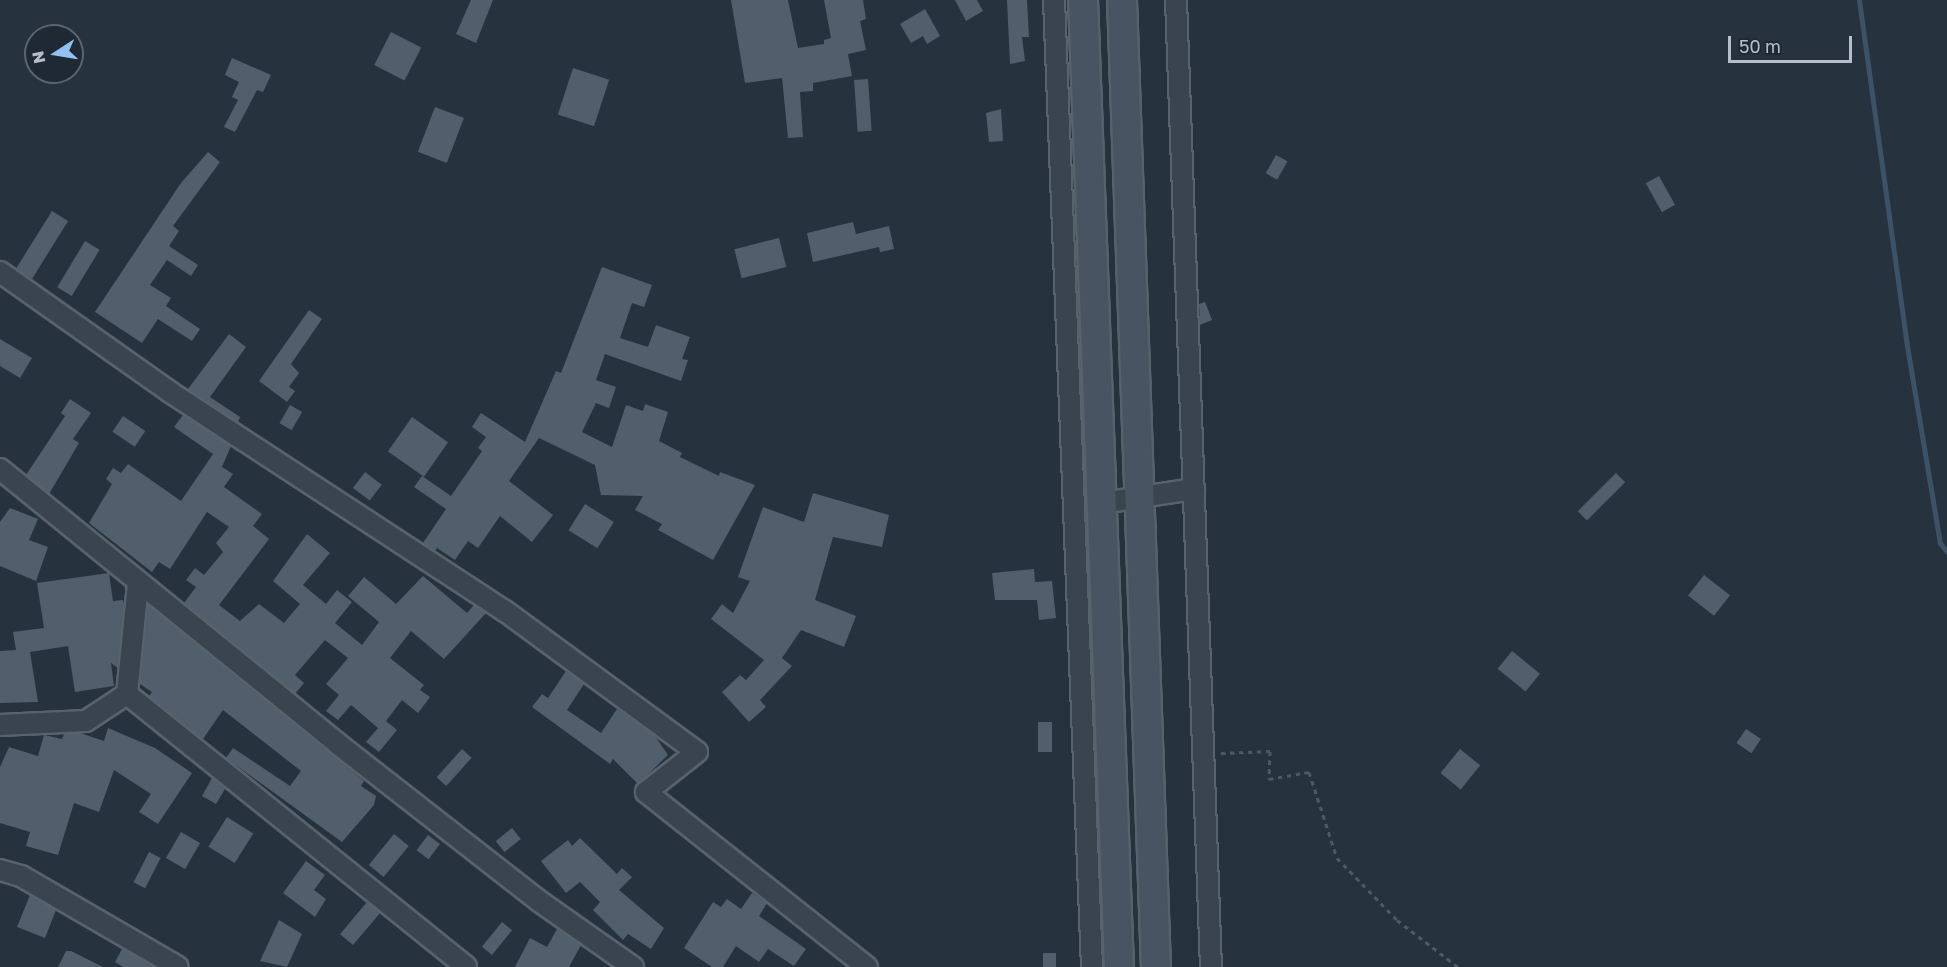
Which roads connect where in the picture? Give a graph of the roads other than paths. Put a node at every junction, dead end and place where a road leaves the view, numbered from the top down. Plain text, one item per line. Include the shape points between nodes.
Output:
1 (1054, 0) edge
2 (1083, 0) edge
3 (1122, 0) edge
4 (1176, 0) edge
5 (0, 272) edge
6 (0, 469) edge
7 (1194, 489) junction
8 (1139, 496) junction
9 (1101, 503) junction
10 (138, 584) junction
11 (127, 694) junction
12 (0, 726) edge
13 (0, 870) edge
14 (178, 967) edge
15 (466, 967) edge
16 (633, 967) edge
17 (867, 967) edge
18 (1092, 967) edge
19 (1119, 967) edge
20 (1156, 967) edge
21 (1211, 967) edge

1 - 18 street
2 - 9 main road
3 - 8 main road
4 - 7 street
5 - 17 street via 170,392 505,611 697,752 646,792
6 - 10 street
7 - 8 street
7 - 21 street
8 - 9 street
8 - 20 main road
9 - 19 main road
10 - 11 street
10 - 16 street via 539,901
11 - 12 street via 86,721
11 - 15 street
13 - 14 street via 21,876

